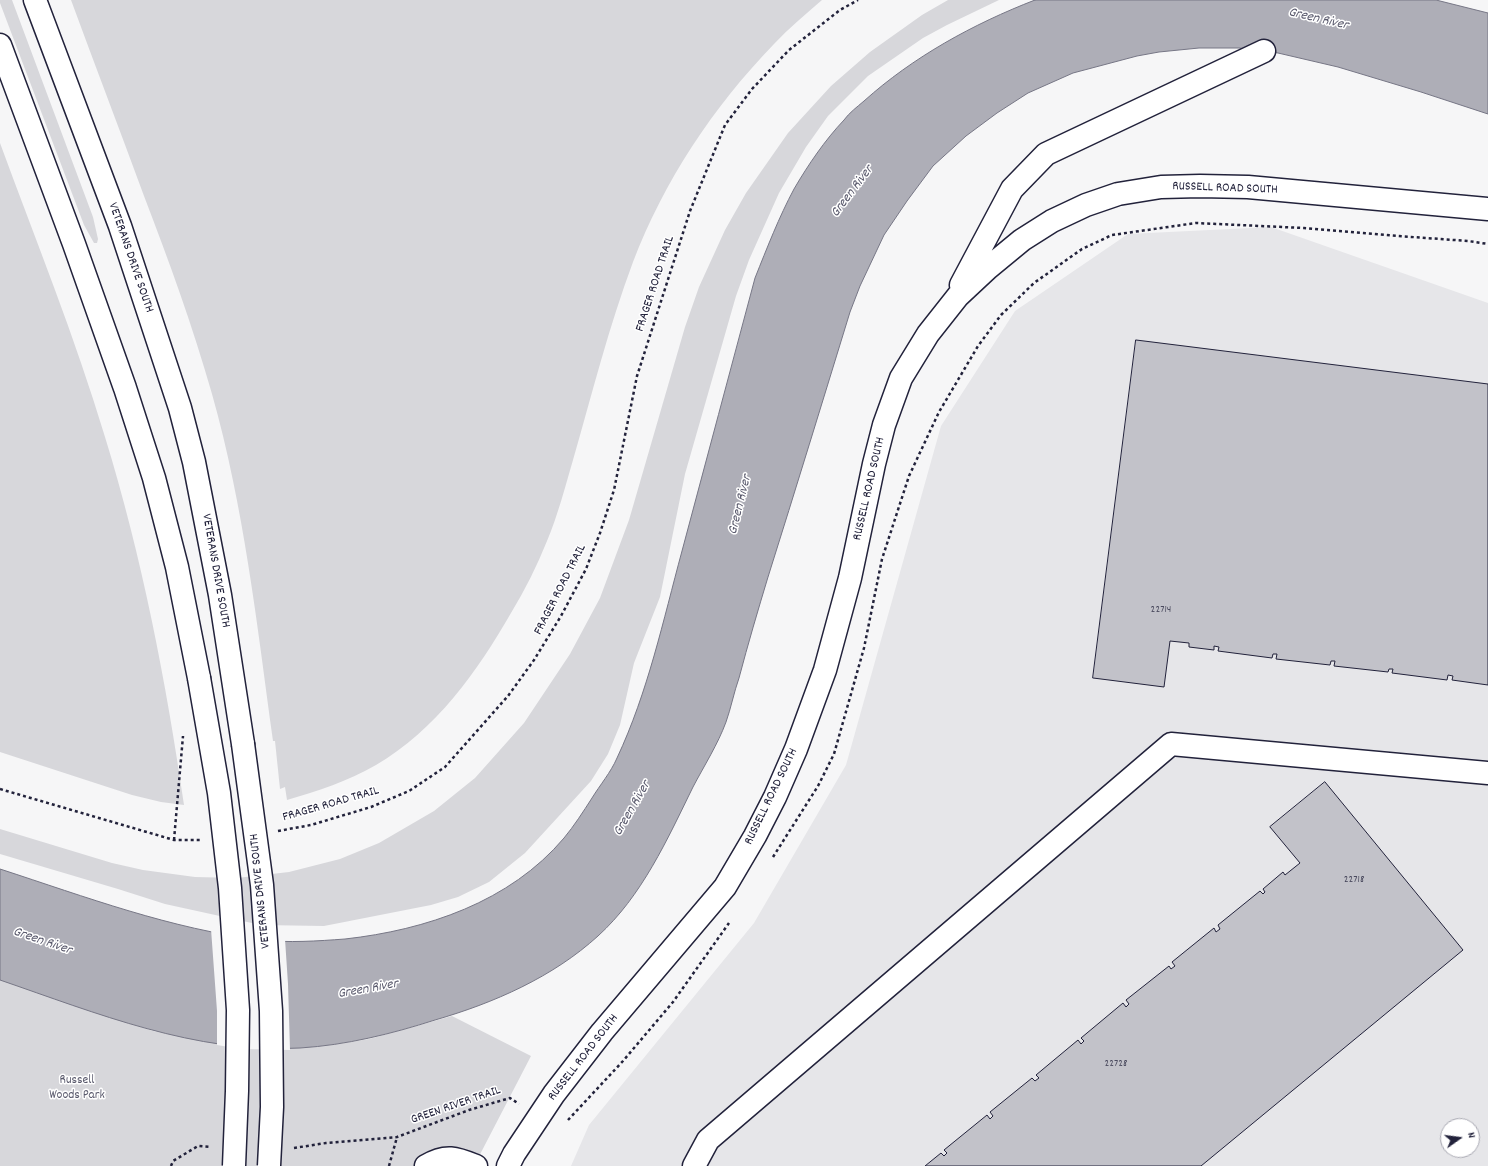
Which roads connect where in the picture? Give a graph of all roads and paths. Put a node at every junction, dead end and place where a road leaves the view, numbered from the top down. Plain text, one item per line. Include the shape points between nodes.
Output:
1 (35, 0) edge
2 (858, 0) edge
3 (0, 45) edge
4 (1264, 51) dead end
5 (1488, 209) edge
6 (1488, 244) edge
7 (951, 304) junction
8 (184, 732) dead end
9 (1488, 773) edge
10 (0, 789) edge
11 (273, 832) dead end
12 (174, 840) junction
13 (206, 840) dead end
14 (771, 861) dead end
15 (733, 917) dead end
16 (539, 1118) junction
17 (567, 1121) dead end
18 (708, 1140) junction
19 (234, 1166) edge
20 (269, 1166) edge
21 (389, 1166) edge
22 (426, 1166) edge
23 (476, 1166) edge
24 (508, 1166) edge
25 (694, 1166) edge
26 (698, 1166) edge

1 - 20 street, VETERANS DRIVE SOUTH, bridge via 120,226 180,408 194,462 220,595 262,885 271,1011 272,1107
2 - 11 path, FRAGER ROAD TRAIL via 840,10 789,50 752,89 725,125 690,211 637,376 614,490 600,533 586,569 565,610 534,660 508,696 445,767 409,791 371,808 311,825
3 - 19 street, bridge via 125,388 154,478 177,567 219,793 230,888 238,1010
4 - 7 street via 1046,154 1012,189
5 - 7 street, RUSSELL ROAD SOUTH via 1248,187 1160,187 1118,194 1052,221 1022,240
6 - 14 path via 1304,228 1196,223 1112,235 1082,249 1034,282 1001,315 978,346 939,412 909,476 882,559 864,648 834,754 818,786
7 - 16 street, RUSSELL ROAD SOUTH via 928,334 901,378 884,425 850,578 825,670 775,797 725,887 602,1032 554,1094
8 - 12 path
9 - 18 street via 1171,744
10 - 12 path
12 - 13 path
15 - 17 path via 673,1002
16 - 21 path, GREEN RIVER TRAIL via 510,1098 469,1110 397,1137
16 - 24 street, RUSSELL ROAD SOUTH
18 - 25 street
18 - 26 street
22 - 23 street via 437,1160 456,1158

